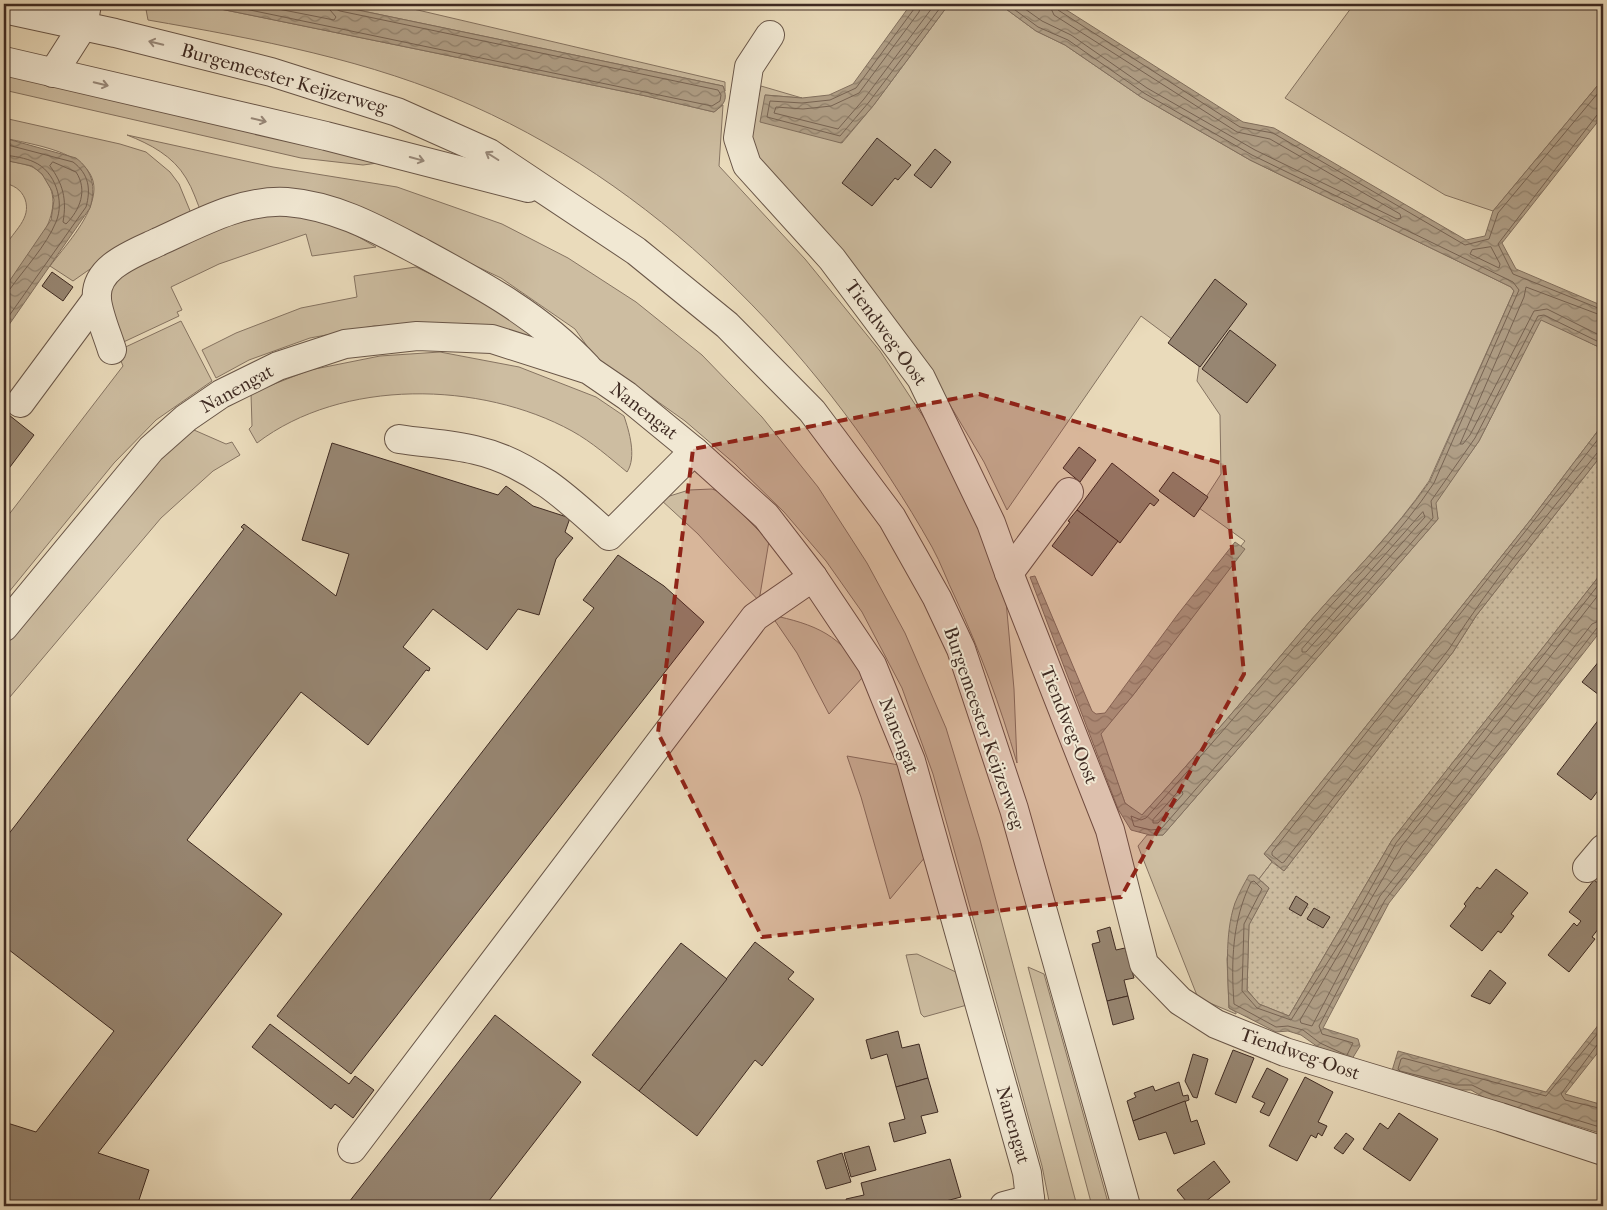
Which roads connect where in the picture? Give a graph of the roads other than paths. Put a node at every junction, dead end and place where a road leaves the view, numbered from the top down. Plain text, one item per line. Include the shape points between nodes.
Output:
1 (4, 9) edge
2 (46, 11) edge
3 (85, 15) edge
4 (770, 35) dead end
5 (4, 61) edge
6 (53, 73) junction
7 (546, 193) junction
8 (97, 299) junction
9 (112, 350) dead end
10 (590, 370) junction
11 (20, 403) dead end
12 (399, 439) dead end
13 (694, 451) junction
14 (1069, 492) dead end
15 (1009, 573) junction
16 (813, 577) junction
17 (4, 627) edge
18 (352, 1150) dead end
19 (1603, 1151) edge
20 (1022, 1204) edge
21 (1126, 1206) edge

1 - 2 street, Burgemeester Keijzerweg
2 - 3 street, Burgemeester Keijzerweg
2 - 6 street
3 - 6 street
7 -> 3 street, Burgemeester Keijzerweg via 489,153 397,112
4 - 15 street, Tiendweg-Oost via 749,67 738,138 747,165 832,259 921,378 991,523
5 - 6 street, Burgemeester Keijzerweg
6 -> 7 street, Burgemeester Keijzerweg via 326,136
7 - 21 street, Burgemeester Keijzerweg via 636,251 727,325 812,411 892,518 961,648 1014,809
8 - 9 street
8 - 10 street, Nanengat via 98,283 107,270 138,252 200,222 250,204 286,202 357,219 462,274 498,294 536,322 567,346
8 - 11 street
10 - 13 street, Nanengat
10 - 17 street, Nanengat via 492,339 417,336 345,344 278,366 221,394 186,418 151,449
12 - 13 street via 476,450 519,466 561,492 609,536
13 - 16 street, Nanengat via 766,516
14 - 15 street
15 - 19 street, Tiendweg-Oost via 1110,830 1144,964 1180,1001 1216,1024 1285,1052
16 - 18 street via 755,617
16 - 20 street, Nanengat via 872,665 911,761 1027,1173

